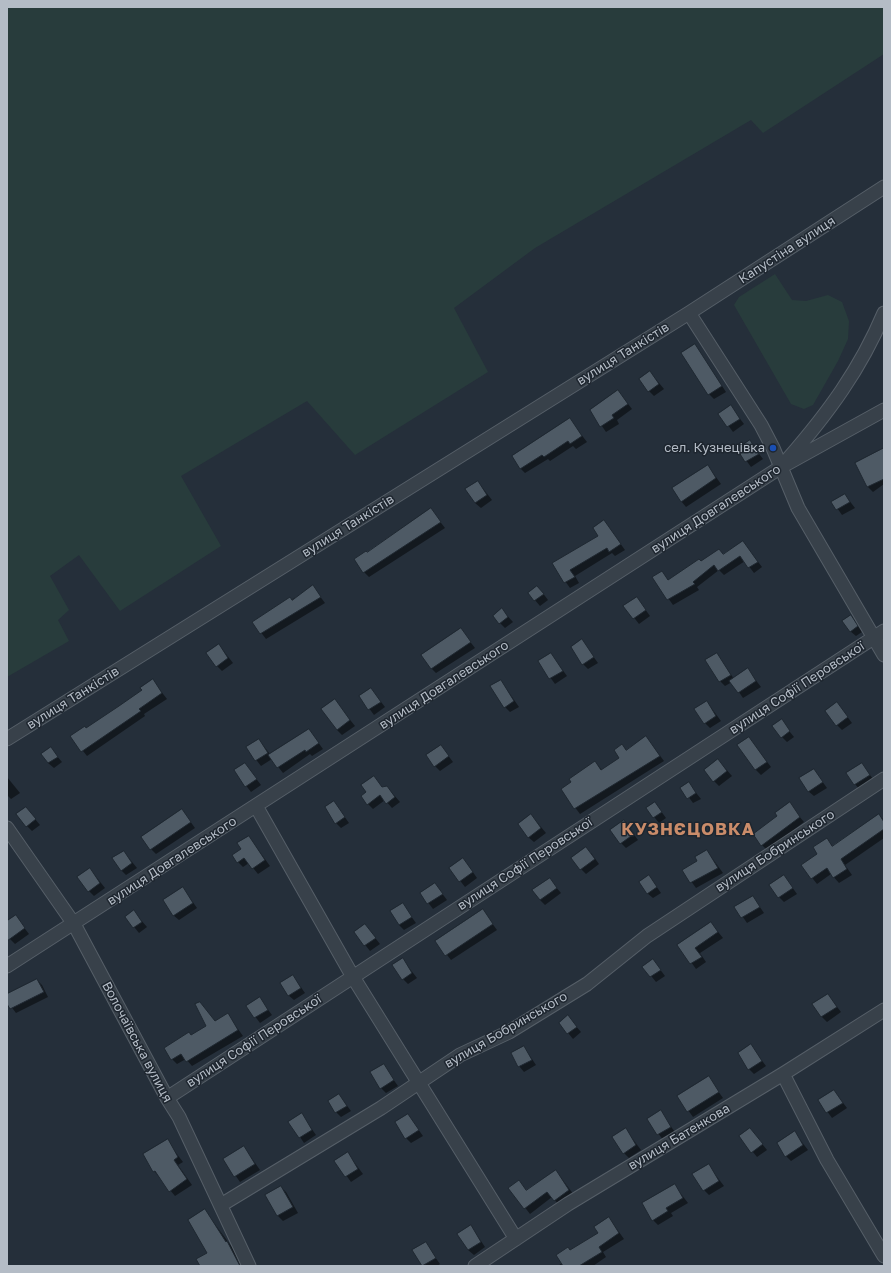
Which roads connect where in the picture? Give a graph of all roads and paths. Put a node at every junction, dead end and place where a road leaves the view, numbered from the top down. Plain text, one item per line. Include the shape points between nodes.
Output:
1 (884, 187) edge
2 (689, 313) junction
3 (884, 313) edge
4 (884, 410) edge
5 (781, 467) junction
6 (879, 634) edge
7 (884, 655) edge
8 (7, 739) edge
9 (884, 779) edge
10 (256, 806) junction
11 (7, 828) edge
12 (74, 924) junction
13 (7, 966) edge
14 (353, 977) junction
15 (884, 1010) edge
16 (783, 1074) junction
17 (419, 1082) junction
18 (167, 1098) junction
19 (221, 1205) junction
20 (516, 1238) junction
21 (884, 1256) edge
22 (250, 1266) edge
23 (475, 1266) edge

1 - 2 street, Капустіна вулиця
2 - 5 street via 761,425
2 - 8 street, вулиця Танкістів
3 - 5 street via 861,361 840,395 820,423
4 - 5 street, вулиця Довгалевського
5 - 6 street via 798,508
5 - 10 street, вулиця Довгалевського
6 - 7 street
6 - 14 street, вулиця Софії Перовської
9 - 17 street, вулиця Бобринського via 647,936 587,984 509,1032 460,1055
10 - 12 street, вулиця Довгалевського
10 - 14 street
11 - 12 street, Волочаївська вулиця
12 - 13 street, вулиця Довгалевського
12 - 18 street, Волочаївська вулиця
14 - 17 street
14 - 18 street, вулиця Софії Перовської
15 - 16 street, вулиця Батенкова
16 - 20 street, вулиця Батенкова
16 - 21 street via 827,1160
17 - 19 street, вулиця Бобринського
17 - 20 street
18 - 19 street, Волочаївська вулиця via 179,1117
19 - 22 street, Волочаївська вулиця
20 - 23 street, вулиця Батенкова

